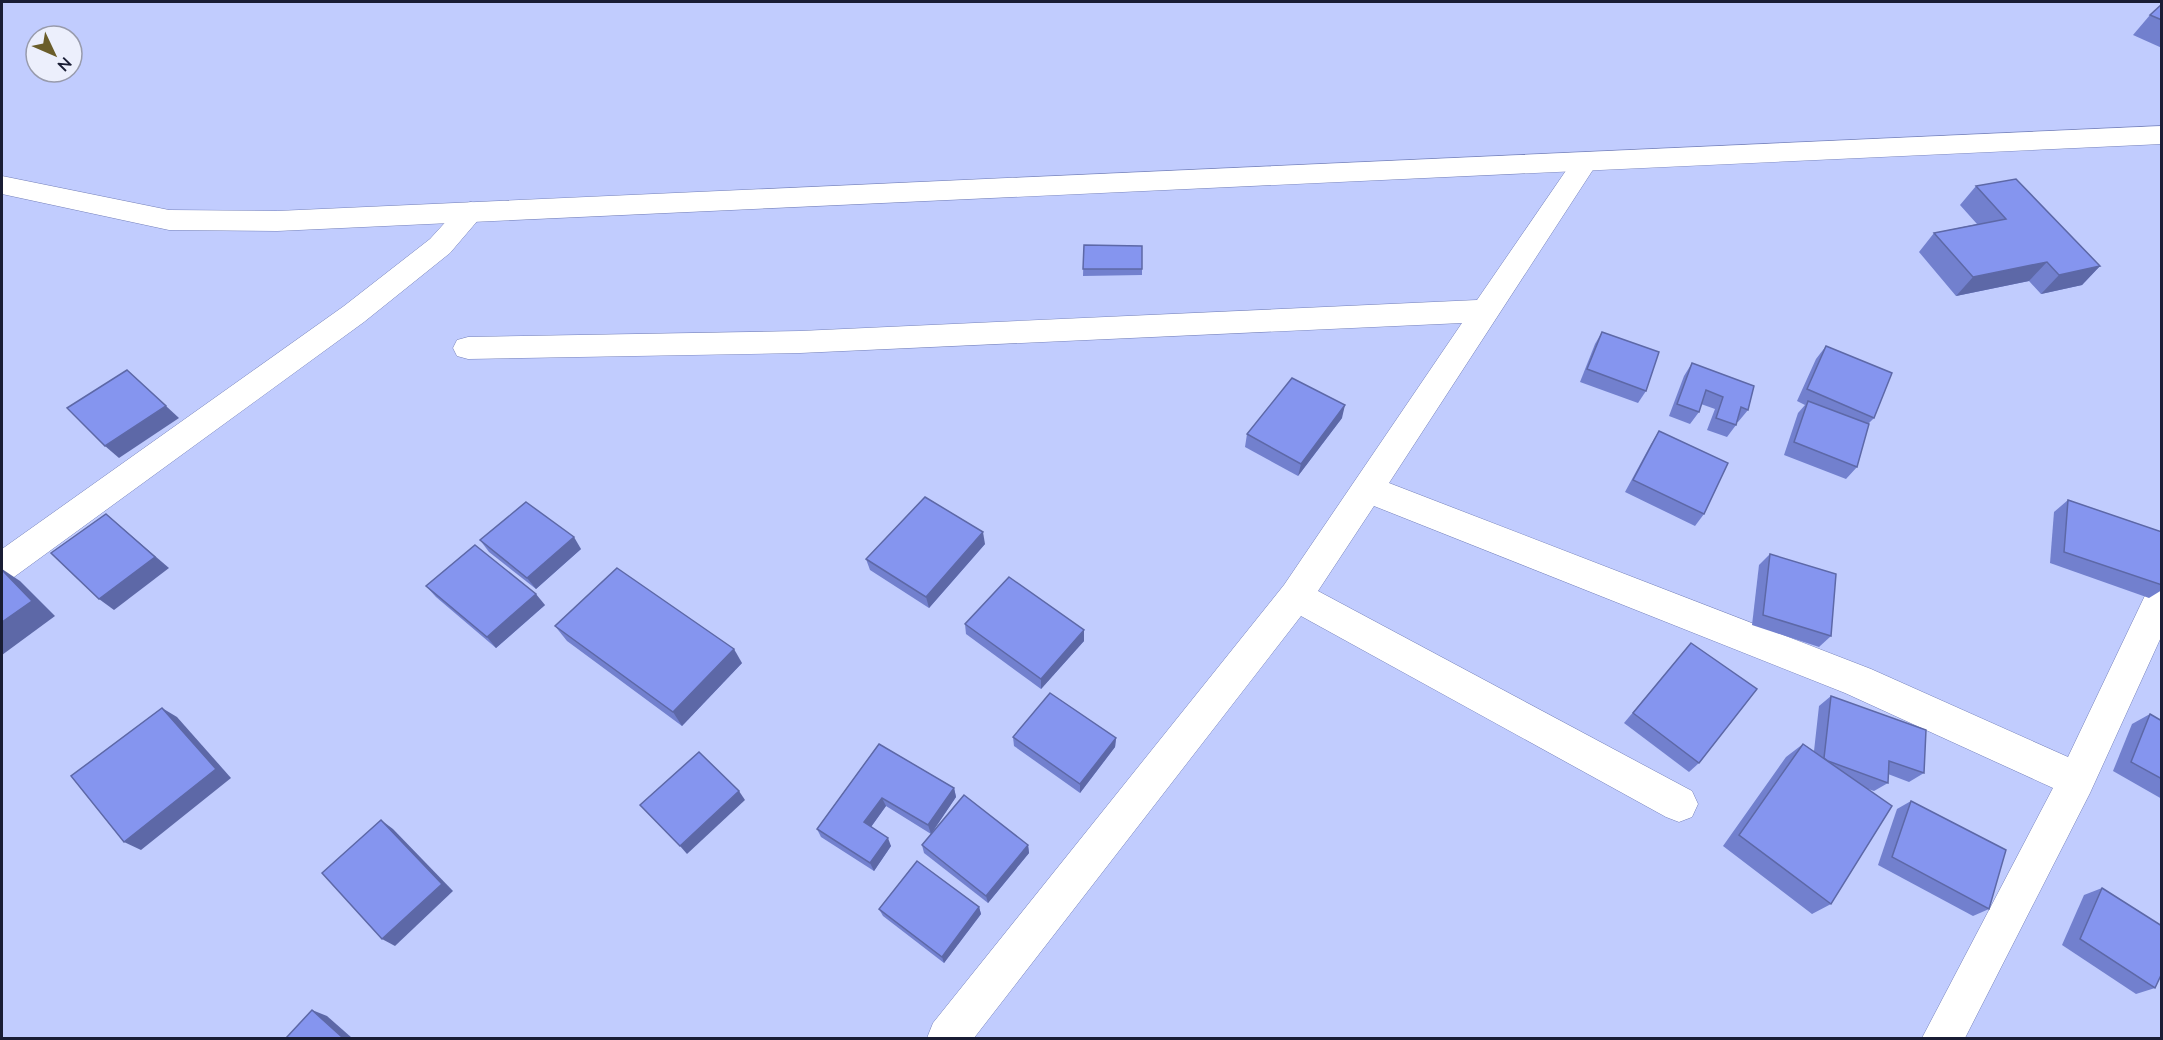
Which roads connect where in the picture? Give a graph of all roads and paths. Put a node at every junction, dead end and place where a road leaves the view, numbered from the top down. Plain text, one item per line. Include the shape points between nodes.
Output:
1 (2162, 135) edge
2 (1585, 162) junction
3 (2, 186) edge
4 (471, 212) junction
5 (1485, 312) junction
6 (468, 348) dead end
7 (1367, 489) junction
8 (2, 567) edge
9 (1296, 596) junction
10 (2162, 596) edge
11 (2077, 780) junction
12 (1679, 804) dead end
13 (948, 1038) edge
14 (1943, 1038) edge

1 - 2 street
2 - 4 street
2 - 5 street
3 - 4 street via 169,220 277,221
4 - 8 street via 440,246 354,314
5 - 6 street via 800,342
5 - 7 street
7 - 9 street
7 - 11 street via 1858,681
9 - 12 street
9 - 13 street
10 - 11 street
11 - 14 street

